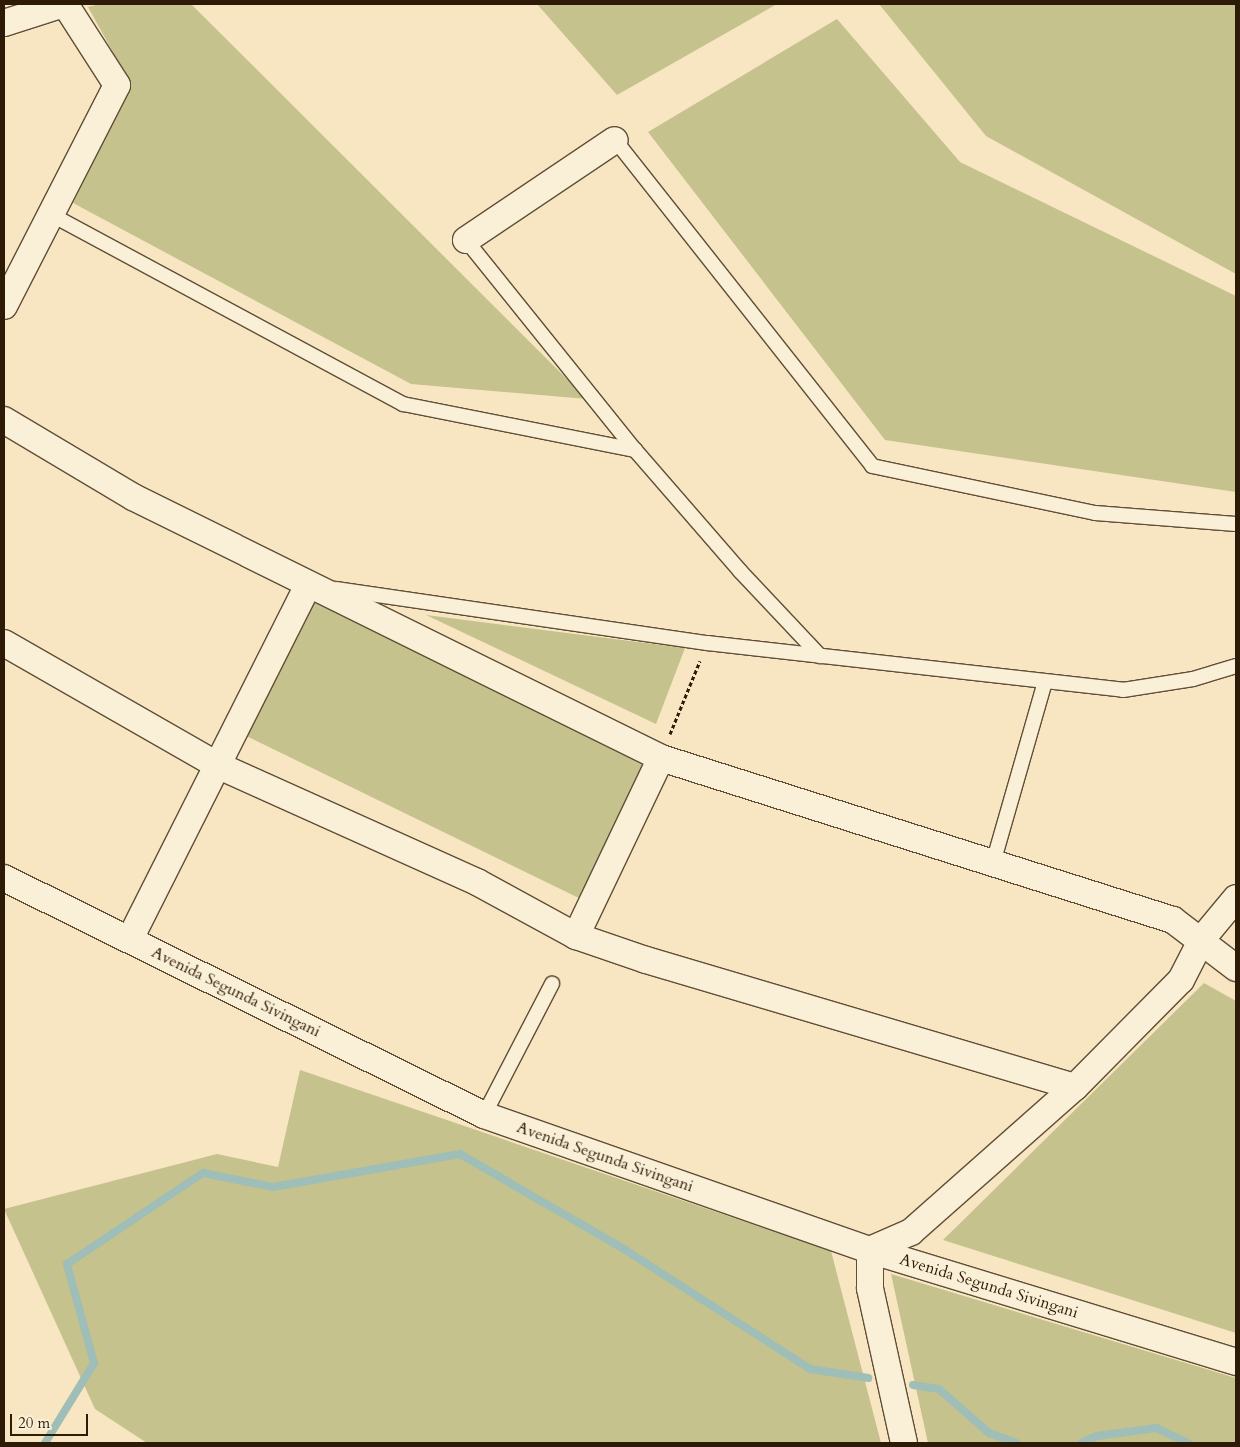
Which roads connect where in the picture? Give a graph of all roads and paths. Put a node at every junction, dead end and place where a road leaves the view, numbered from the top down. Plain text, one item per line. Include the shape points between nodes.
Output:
1 (64, 4) edge
2 (4, 23) edge
3 (615, 140) joint
4 (50, 214) junction
5 (466, 240) joint
6 (4, 306) edge
7 (4, 420) edge
8 (635, 450) junction
9 (1236, 524) edge
10 (308, 585) junction
11 (4, 643) edge
12 (707, 643) junction
13 (820, 656) junction
14 (1236, 666) edge
15 (1046, 682) junction
16 (661, 758) junction
17 (219, 766) junction
18 (993, 863) junction
19 (4, 878) edge
20 (1236, 898) edge
21 (576, 936) junction
22 (130, 939) junction
23 (1202, 939) junction
24 (1236, 968) edge
25 (552, 984) dead end
26 (1075, 1087) junction
27 (484, 1115) junction
28 (870, 1250) junction
29 (1236, 1362) edge
30 (904, 1443) edge

1 - 2 street
1 - 4 street via 117,85
3 - 5 street
3 - 9 lane via 872,466 1095,513
4 - 6 street
4 - 8 lane via 403,404
5 - 8 lane
7 - 10 street via 134,497
8 - 13 lane via 740,571
10 - 12 lane
10 - 16 street
10 - 17 street
11 - 17 street
12 - 13 lane
12 - 16 path
13 - 15 lane
14 - 15 lane via 1194,678 1123,690
15 - 18 lane
16 - 18 street
16 - 21 street
17 - 21 street via 477,882
17 - 22 street
18 - 23 street via 1173,920
19 - 22 street, Avenida Segunda Sivingani
20 - 23 street
21 - 26 street via 646,960
22 - 27 street, Avenida Segunda Sivingani
23 - 24 street
23 - 26 street via 1181,980
25 - 27 lane
26 - 28 street via 911,1232
27 - 28 street, Avenida Segunda Sivingani
28 - 29 street, Avenida Segunda Sivingani
28 - 30 street via 870,1288

